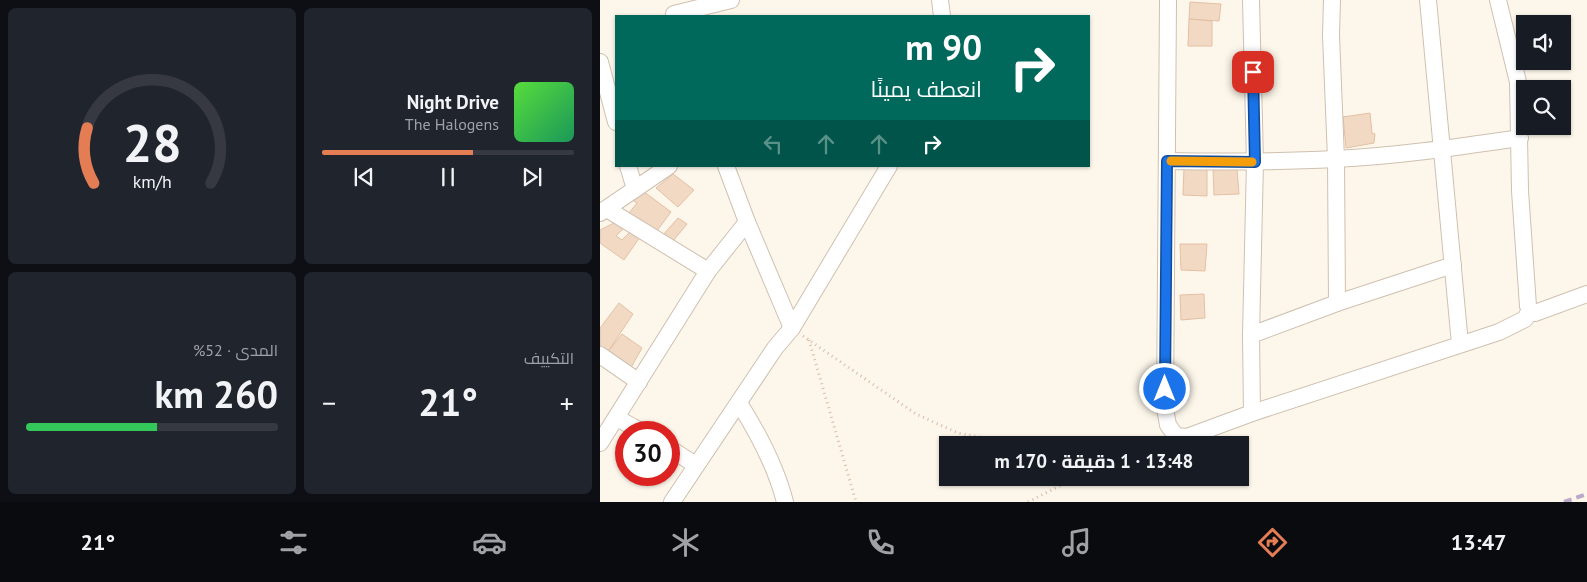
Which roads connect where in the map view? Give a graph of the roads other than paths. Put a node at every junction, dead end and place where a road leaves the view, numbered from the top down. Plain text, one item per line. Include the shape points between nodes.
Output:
1 (731, 0) edge
2 (940, 0) edge
3 (1168, 0) edge
4 (1251, 0) edge
5 (1332, 0) edge
6 (1428, 0) edge
7 (1498, 0) edge
8 (673, 10) edge
9 (942, 15) edge
10 (601, 72) edge
11 (615, 119) edge
12 (1520, 138) junction
13 (1443, 150) junction
14 (1336, 159) junction
15 (1167, 161) junction
16 (1255, 162) junction
17 (628, 167) edge
18 (668, 167) edge
19 (726, 167) edge
20 (888, 167) edge
21 (635, 189) junction
22 (604, 211) edge
23 (747, 222) junction
24 (1453, 265) junction
25 (708, 271) junction
26 (1587, 294) edge
27 (1337, 303) junction
28 (1530, 310) junction
29 (792, 328) junction
30 (1251, 335) junction
31 (1460, 344) junction
32 (600, 355) edge
33 (639, 382) junction
34 (739, 403) junction
35 (1252, 413) junction
36 (617, 418) junction
37 (622, 421) edge
38 (600, 443) edge
39 (680, 455) edge
40 (696, 465) junction
41 (672, 502) edge
42 (785, 502) edge

1 - 8 street
2 - 9 street
3 - 15 street
4 - 16 street
5 - 14 street
6 - 13 street
7 - 12 street via 1518,82
10 - 11 street
12 - 13 street
12 - 28 street via 1523,246
13 - 14 street
13 - 24 street
14 - 16 street
14 - 27 street
15 - 16 street
15 - 35 street via 1165,408 1168,425 1176,436 1187,437
16 - 30 street
17 - 21 street
18 - 21 street
19 - 23 street
20 - 29 street
21 - 22 street
22 - 25 street
23 - 25 street
23 - 29 street
24 - 27 street
24 - 31 street
25 - 33 street
26 - 28 street via 1535,312
27 - 30 street
28 - 31 street via 1525,319 1514,325
29 - 34 street
30 - 35 street
31 - 35 street
32 - 33 street
33 - 36 street
34 - 40 street
34 - 42 street via 757,432
36 - 37 street
36 - 38 street
39 - 40 street
40 - 41 street

